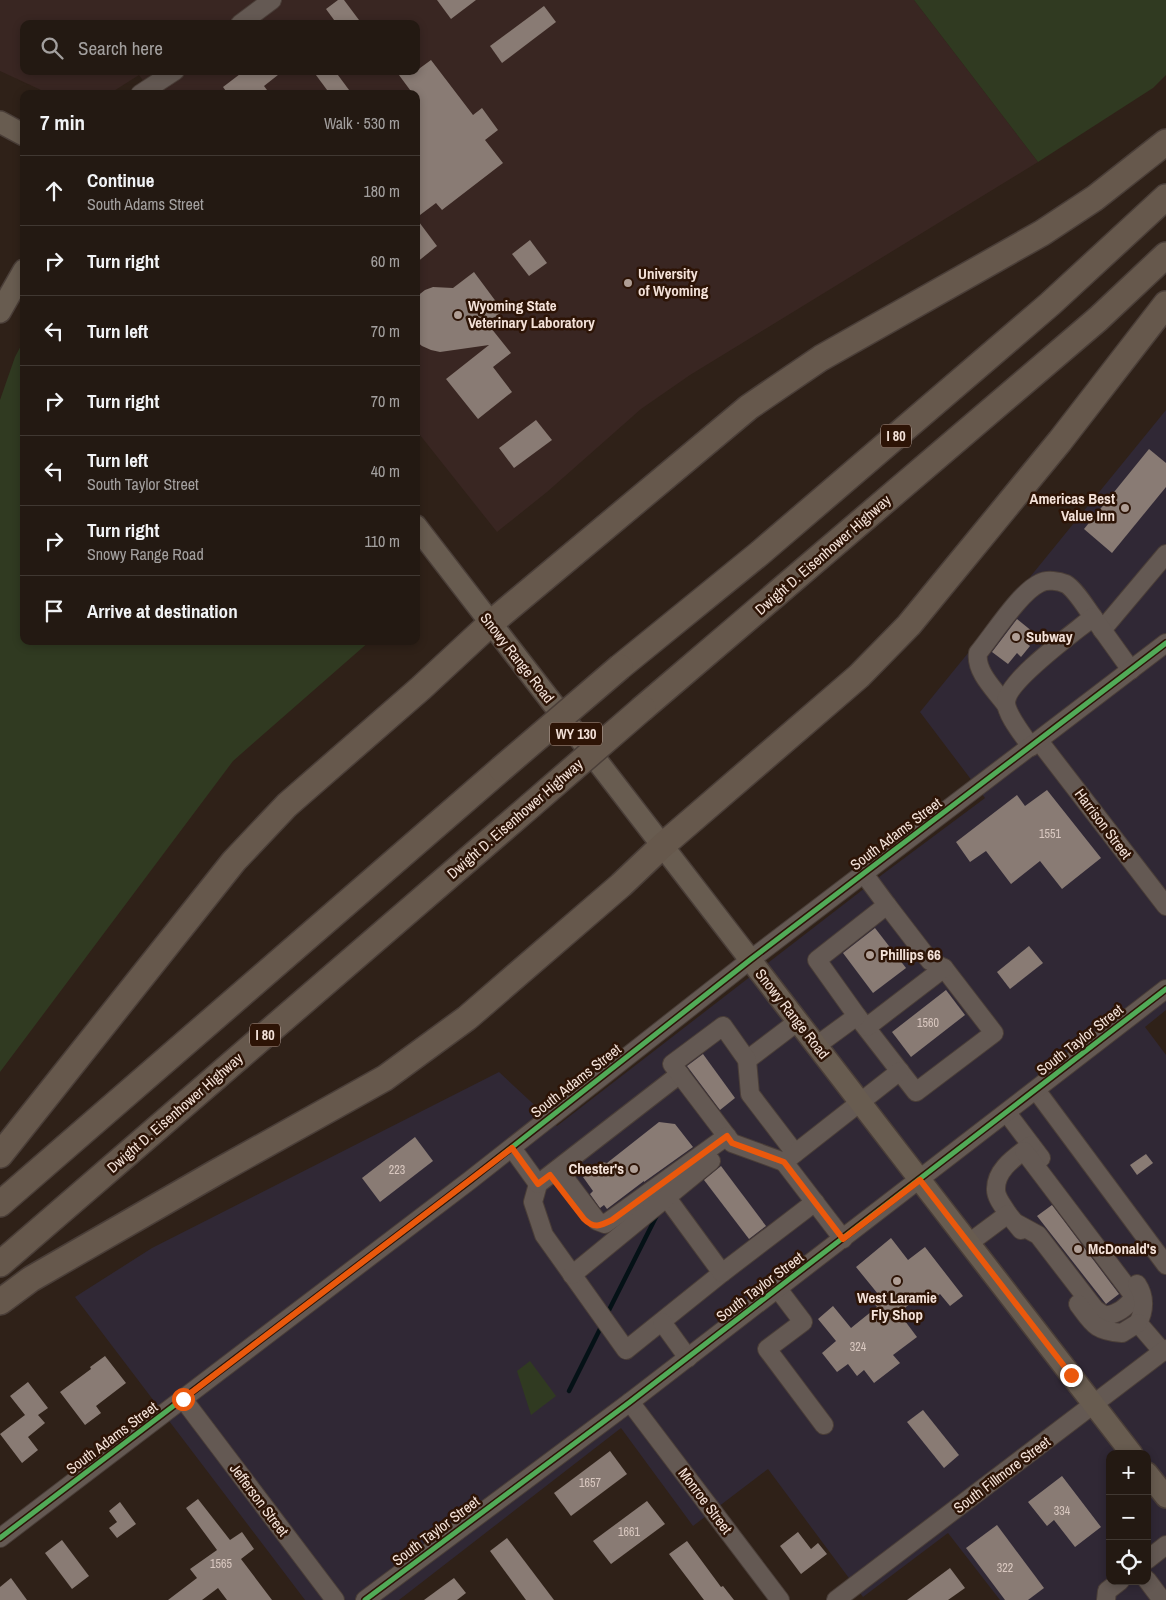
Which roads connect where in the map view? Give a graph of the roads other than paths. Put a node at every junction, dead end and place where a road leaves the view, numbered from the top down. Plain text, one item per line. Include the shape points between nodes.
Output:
1 (272, 0) edge
2 (245, 20) edge
3 (169, 75) edge
4 (146, 90) edge
5 (0, 122) edge
6 (20, 132) edge
7 (1166, 142) edge
8 (1166, 197) edge
9 (1166, 255) edge
10 (20, 277) edge
11 (1166, 304) edge
12 (0, 312) edge
13 (420, 531) edge
14 (1166, 554) edge
15 (491, 623) junction
16 (1098, 624) junction
17 (1166, 643) edge
18 (1131, 670) junction
19 (1006, 704) junction
20 (1035, 744) junction
21 (662, 846) junction
22 (864, 874) junction
23 (887, 905) junction
24 (1166, 906) edge
25 (750, 960) junction
26 (944, 968) junction
27 (1166, 989) edge
28 (862, 1021) junction
29 (797, 1022) junction
30 (816, 1046) junction
31 (747, 1060) junction
32 (900, 1071) junction
33 (680, 1074) junction
34 (1036, 1090) junction
35 (859, 1102) junction
36 (1007, 1113) junction
37 (729, 1139) junction
38 (512, 1148) junction
39 (1028, 1148) junction
40 (0, 1155) edge
41 (789, 1157) junction
42 (548, 1176) junction
43 (920, 1180) junction
44 (667, 1198) junction
45 (815, 1202) junction
46 (0, 1204) edge
47 (1012, 1219) junction
48 (843, 1239) junction
49 (969, 1243) junction
50 (0, 1264) edge
51 (1166, 1265) edge
52 (722, 1273) junction
53 (572, 1275) junction
54 (778, 1289) junction
55 (0, 1302) edge
56 (662, 1322) junction
57 (1138, 1323) junction
58 (1164, 1351) edge
59 (688, 1358) junction
60 (183, 1399) junction
61 (630, 1402) junction
62 (1094, 1405) junction
63 (824, 1425) dead end
64 (1129, 1450) edge
65 (1151, 1478) edge
66 (1166, 1497) edge
67 (0, 1538) edge
68 (1166, 1545) edge
69 (1151, 1557) edge
70 (1115, 1585) edge
71 (1151, 1585) edge
72 (335, 1600) edge
73 (365, 1600) edge
74 (780, 1600) edge
75 (836, 1600) edge
76 (1106, 1600) edge
77 (1162, 1600) edge

1 - 2 street
3 - 4 street
5 - 6 main road
7 - 15 highway via 1095,198 1042,233 821,358 749,407
8 - 46 highway, I 80, bridge via 1050,304 760,553 620,667
9 - 50 highway, Dwight D. Eisenhower Highway / I 80, bridge via 1098,319
10 - 12 main road
11 - 21 highway via 1060,441 909,626 859,676
13 - 15 main road, Snowy Range Road / WY 130
14 - 16 street
15 - 21 main road, Snowy Range Road / WY 130
15 - 40 highway via 287,805 234,861
16 - 18 street, Harrison Street
16 - 19 street via 1024,674 1008,693
16 - 19 street, Harrison Street via 1066,584 1040,582 1029,591 978,653 980,670
17 - 18 street, South Adams Street
18 - 20 street, South Adams Street
19 - 20 street, Harrison Street via 1014,722
20 - 22 street, South Adams Street
20 - 24 street, Harrison Street
21 - 25 main road, Snowy Range Road / WY 130
21 - 55 highway via 468,1018 385,1078 206,1177 31,1279
22 - 23 street
22 - 25 street, South Adams Street
23 - 26 street via 930,961
23 - 28 street via 817,960
25 - 29 main road, Snowy Range Road / WY 130
25 - 38 street, South Adams Street
26 - 28 street
26 - 32 street via 994,1033 916,1092
27 - 34 street, South Taylor Street
28 - 30 street
28 - 32 street
29 - 30 main road, Snowy Range Road / WY 130
29 - 31 street
30 - 35 main road, Snowy Range Road / WY 130
31 - 33 street via 723,1026 672,1064
31 - 41 street via 750,1094
32 - 35 street
33 - 37 street
33 - 42 street
34 - 36 street, South Taylor Street
34 - 51 street
35 - 41 street
35 - 43 main road, Snowy Range Road / WY 130
36 - 39 street
36 - 43 street, South Taylor Street
37 - 41 street
37 - 42 street via 605,1224 597,1221
37 - 44 street
38 - 42 street
38 - 60 street, South Adams Street
39 - 47 street via 1004,1167 997,1183 998,1198
39 - 47 street via 1130,1291 1137,1308 1133,1316 1120,1326 1108,1324 1038,1235
39 - 57 street via 1142,1292 1144,1304
41 - 45 street
42 - 53 street via 533,1202 544,1235
43 - 48 street, South Taylor Street
43 - 49 main road, Snowy Range Road / WY 130
44 - 52 street
44 - 53 street
45 - 48 street
45 - 52 street
47 - 49 street
47 - 57 street via 1093,1324 1101,1330 1122,1333
48 - 54 street, South Taylor Street
49 - 62 main road, Snowy Range Road / WY 130
52 - 56 street
53 - 56 street via 626,1350
54 - 59 street, South Taylor Street
54 - 63 street via 803,1322 767,1349
56 - 59 street
57 - 58 street
58 - 62 street, South Fillmore Street
59 - 61 street, South Taylor Street
60 - 67 street, South Adams Street
60 - 72 street, Jefferson Street
61 - 73 street, South Taylor Street
61 - 74 street, Monroe Street
62 - 64 main road, Snowy Range Road / WY 130
62 - 75 street, South Fillmore Street
65 - 66 main road
68 - 69 street
70 - 76 street via 1107,1591
71 - 77 street

